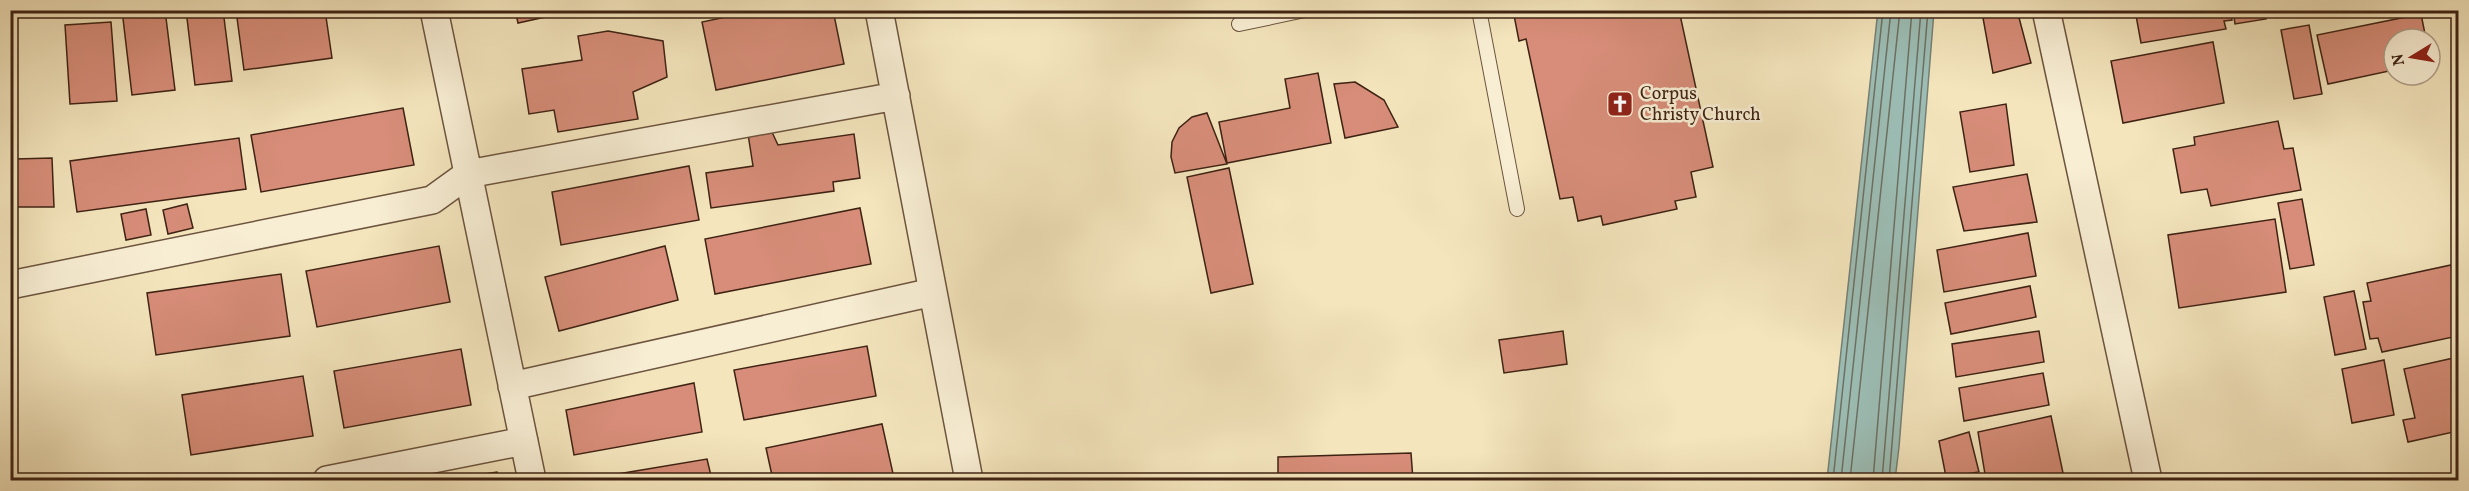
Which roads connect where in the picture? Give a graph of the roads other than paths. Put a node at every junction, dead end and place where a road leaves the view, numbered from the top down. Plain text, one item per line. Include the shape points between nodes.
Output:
1 (434, 10) edge
2 (879, 10) edge
3 (1305, 10) edge
4 (1479, 10) edge
5 (2046, 10) edge
6 (1283, 13) edge
7 (1239, 24) dead end
8 (896, 96) junction
9 (468, 174) junction
10 (1517, 209) dead end
11 (10, 285) edge
12 (933, 292) junction
13 (512, 386) junction
14 (524, 441) junction
15 (327, 480) edge
16 (532, 480) edge
17 (969, 480) edge
18 (2148, 480) edge

1 - 9 street
2 - 8 street
3 - 6 lane
4 - 10 lane
5 - 18 street
6 - 7 lane
8 - 9 street
8 - 12 street
9 - 11 street via 432,200
9 - 13 street
12 - 13 street
12 - 17 street
13 - 14 street
14 - 15 street
14 - 16 street

